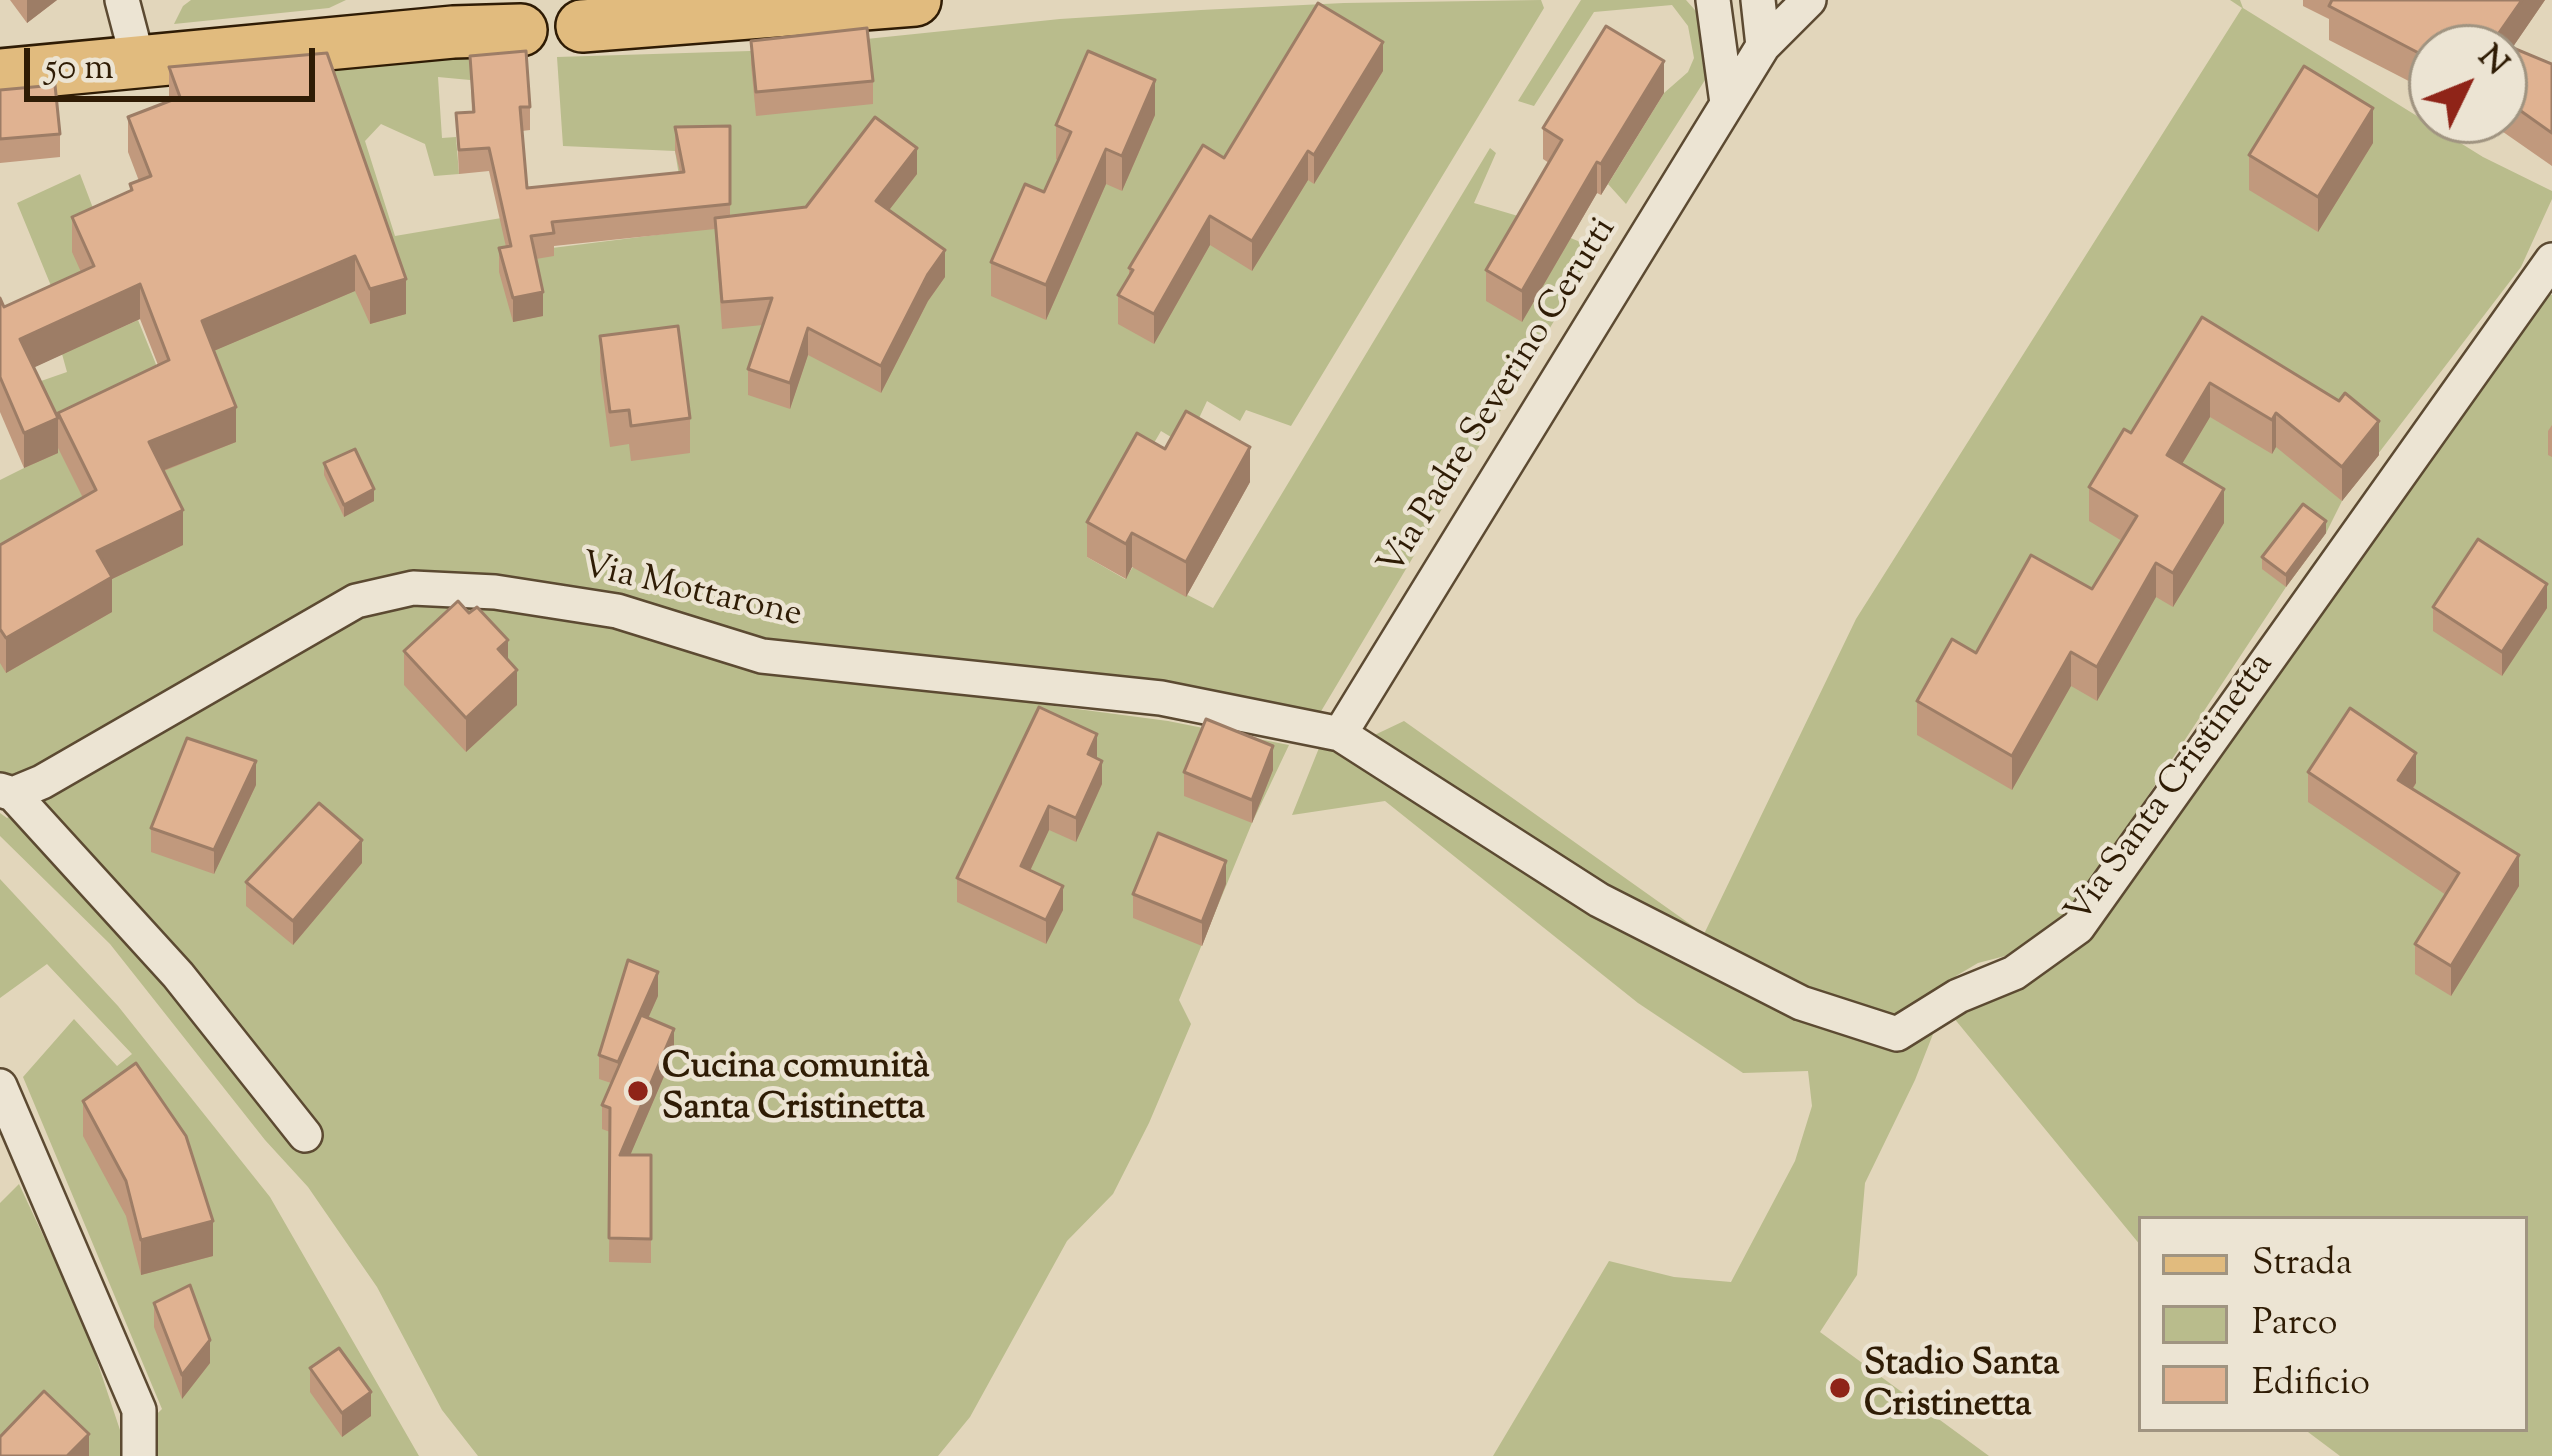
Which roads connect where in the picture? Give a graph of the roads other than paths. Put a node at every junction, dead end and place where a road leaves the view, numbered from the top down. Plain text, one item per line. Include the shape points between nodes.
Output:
1 (122, 0) edge
2 (400, 0) edge
3 (673, 0) edge
4 (915, 0) edge
5 (1713, 0) edge
6 (1758, 0) edge
7 (1808, 0) edge
8 (592, 13) edge
9 (507, 15) edge
10 (730, 15) junction
11 (1763, 46) junction
12 (291, 47) junction
13 (138, 62) junction
14 (2, 74) edge
15 (1727, 103) junction
16 (2552, 260) edge
17 (1340, 734) junction
18 (7, 792) edge
19 (0, 1086) edge
20 (305, 1135) dead end
21 (144, 1446) edge

1 - 13 street
2 - 12 main road
3 - 10 main road
4 - 10 main road
5 - 15 street
6 - 11 street
7 - 11 street, Via Padre Severino Cerutti
8 - 9 main road via 547,36
8 - 10 main road
9 - 12 main road
11 - 15 street, Via Padre Severino Cerutti
12 - 13 main road
13 - 14 main road
15 - 17 street, Via Padre Severino Cerutti
16 - 17 street, Via Santa Cristinetta via 2078,927 2014,973 1898,1034 1801,1003 1599,900
17 - 18 street, Via Mottarone via 1161,698 762,656 617,611 413,588 356,601 43,782
18 - 20 street via 178,975
19 - 21 street via 139,1411

